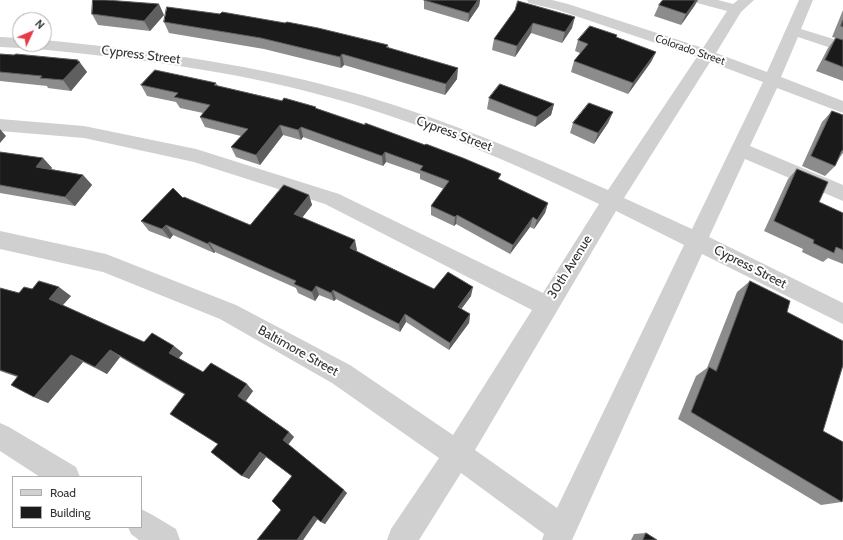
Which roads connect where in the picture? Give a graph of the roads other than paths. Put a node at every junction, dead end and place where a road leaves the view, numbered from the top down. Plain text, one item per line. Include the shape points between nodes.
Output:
1 (534, 0) edge
2 (702, 0) edge
3 (806, 0) edge
4 (741, 5) edge
5 (793, 31) junction
6 (0, 42) edge
7 (12, 43) edge
8 (52, 45) edge
9 (843, 47) edge
10 (707, 56) junction
11 (772, 80) junction
12 (843, 107) edge
13 (0, 125) edge
14 (740, 149) junction
15 (843, 193) edge
16 (612, 200) junction
17 (0, 240) edge
18 (696, 240) junction
19 (546, 306) junction
20 (843, 314) edge
21 (0, 436) edge
22 (457, 454) junction
23 (64, 476) edge
24 (142, 525) edge
25 (560, 535) edge
26 (165, 540) edge
27 (402, 540) edge

1 - 10 street, Colorado Street via 563,7
2 - 4 street
3 - 5 street
4 - 10 street, 30th Avenue
5 - 9 street
5 - 11 street
6 - 7 street
8 - 16 street, Cypress Street via 183,60 269,77 360,100 480,142
10 - 11 street, Colorado Street
10 - 16 street, 30th Avenue
11 - 12 street, Colorado Street
11 - 14 street
13 - 19 street via 84,132 196,156 332,199
14 - 15 street
14 - 18 street
16 - 18 street, Cypress Street
16 - 19 street, 30th Avenue
17 - 22 street, Baltimore Street via 106,263 228,312 341,374
18 - 20 street, Cypress Street
18 - 25 street
19 - 22 street, 30th Avenue
21 - 23 street
22 - 25 street, Baltimore Street
22 - 27 street, 30th Avenue
24 - 26 street

